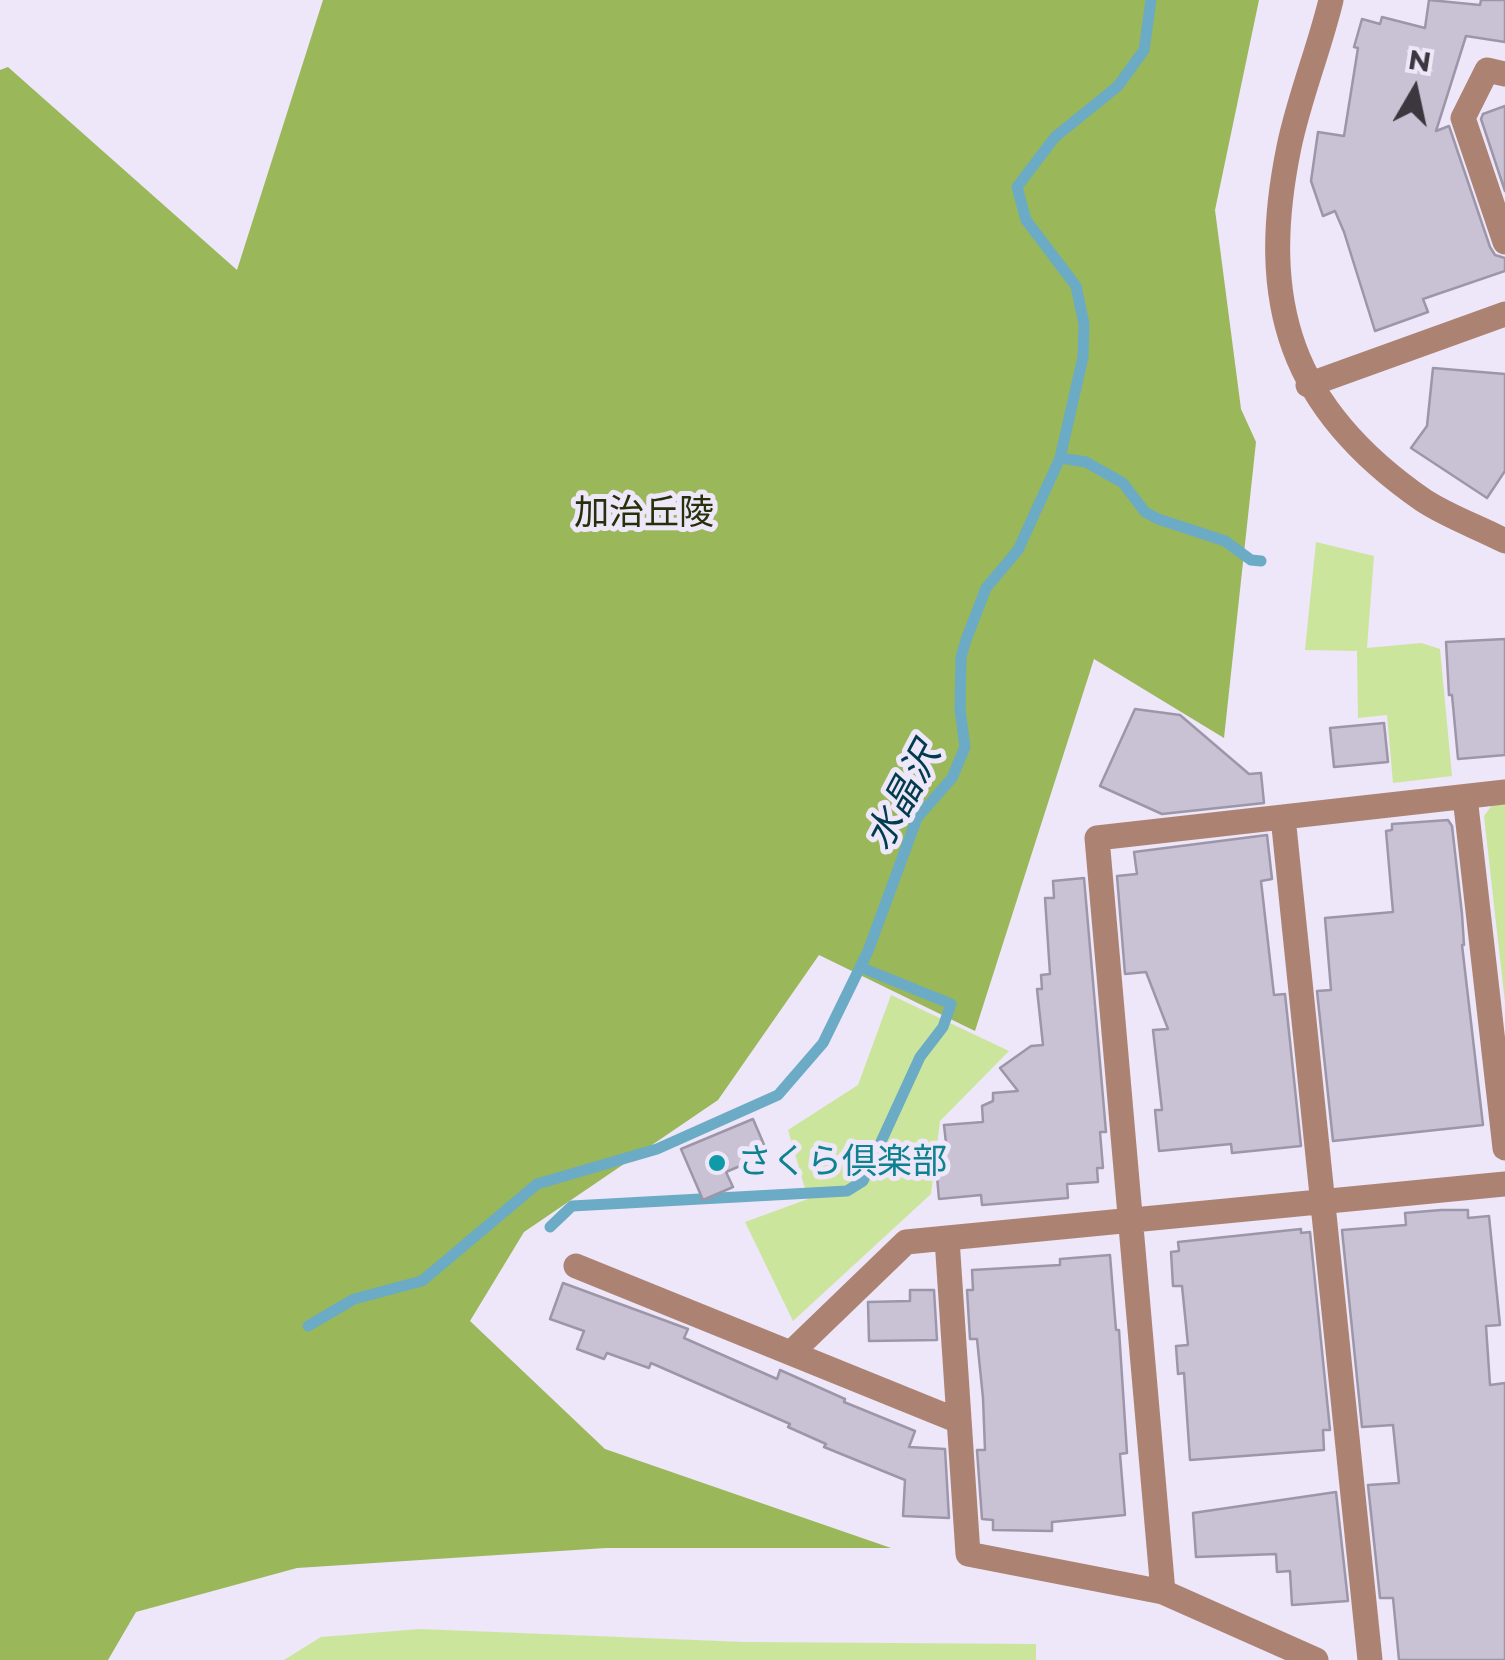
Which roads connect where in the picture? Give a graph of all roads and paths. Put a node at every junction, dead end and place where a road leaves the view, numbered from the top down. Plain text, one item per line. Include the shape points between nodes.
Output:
1 (1331, 0) edge
2 (1505, 74) edge
3 (1505, 242) edge
4 (1505, 314) edge
5 (1308, 384) junction
6 (1505, 541) edge
7 (1505, 792) edge
8 (1466, 797) junction
9 (1283, 817) junction
10 (1505, 1148) edge
11 (1505, 1184) edge
12 (1320, 1202) junction
13 (1132, 1222) junction
14 (947, 1239) junction
15 (576, 1266) dead end
16 (793, 1351) junction
17 (956, 1420) junction
18 (1163, 1592) junction
19 (1316, 1660) edge
20 (1370, 1660) edge

1 - 5 street via 1289,146 1276,258 1293,347
2 - 3 street via 1487,70 1463,118
4 - 5 street
5 - 6 street via 1348,437 1424,500
7 - 8 street
8 - 9 street
8 - 10 street
9 - 12 street
9 - 13 street via 1096,838
11 - 12 street
12 - 13 street
12 - 20 street
13 - 14 street
13 - 18 street
14 - 16 street via 906,1242
14 - 17 street
15 - 16 street
16 - 17 street
17 - 18 street via 968,1554
18 - 19 street

